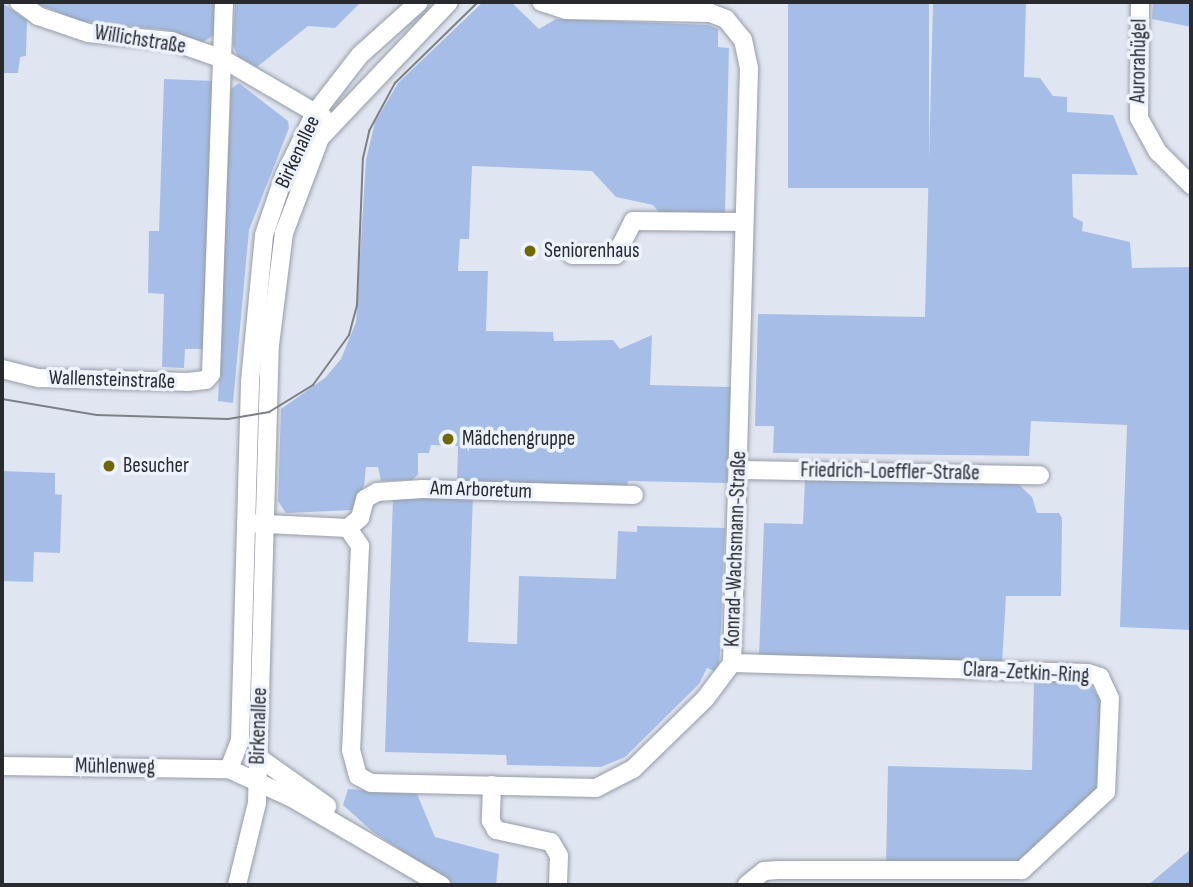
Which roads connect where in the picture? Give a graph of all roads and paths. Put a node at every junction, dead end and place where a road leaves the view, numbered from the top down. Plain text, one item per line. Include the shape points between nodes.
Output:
1 (19, 2) edge
2 (224, 2) edge
3 (419, 2) edge
4 (449, 2) edge
5 (541, 2) edge
6 (1140, 2) edge
7 (223, 59) junction
8 (315, 113) junction
9 (333, 124) junction
10 (1191, 185) edge
11 (743, 222) junction
12 (572, 255) dead end
13 (2, 369) edge
14 (739, 470) junction
15 (1040, 475) dead end
16 (635, 495) dead end
17 (246, 523) junction
18 (265, 523) junction
19 (348, 528) junction
20 (732, 663) junction
21 (258, 757) junction
22 (2, 766) edge
23 (229, 769) junction
24 (257, 781) junction
25 (492, 785) junction
26 (406, 863) junction
27 (869, 878) edge
28 (237, 885) edge
29 (442, 885) edge
30 (558, 885) edge
31 (747, 885) edge

1 - 7 street, Willichstraße via 38,16 88,33 171,41
2 - 7 street
3 - 8 street, Birkenallee via 360,55
4 - 9 street, Birkenallee
5 - 11 street, Konrad-Wachsmann-Straße via 566,10 710,13 726,19 743,40 749,68
6 - 10 street, Aurorahügel via 1137,92 1143,131
7 - 8 street, Willichstraße
7 - 13 street, Wallensteinstraße via 214,366 206,380 39,378
8 - 9 street, Willichstraße
8 - 17 street, Birkenallee via 284,176 264,235 256,290
9 - 18 street, Birkenallee via 320,138 299,185 284,233 273,295
11 - 12 street via 633,221 616,255
11 - 14 street, Konrad-Wachsmann-Straße
14 - 15 street, Friedrich-Loeffler-Straße
14 - 20 street, Konrad-Wachsmann-Straße
16 - 19 street, Am Arboretum via 423,489 377,492 365,499 360,518
17 - 18 street
17 - 23 street, Birkenallee via 240,741
18 - 19 street
18 - 21 street, Birkenallee
19 - 25 street, Konrad-Wachsmann-Straße via 360,546 351,750 358,776 371,783
20 - 25 street, Konrad-Wachsmann-Straße via 705,699 633,769 596,788
20 - 27 street, Clara-Zetkin-Ring via 1088,673 1100,677 1108,688 1106,792 1030,864 1013,873
21 - 24 street, Birkenallee
21 - 26 street
22 - 23 street, Mühlenweg
23 - 24 street, Birkenallee
24 - 26 street
24 - 28 street via 257,803
25 - 30 street via 491,821 496,830 551,842 559,856
26 - 29 street
27 - 31 street, Clara-Zetkin-Ring via 764,871

